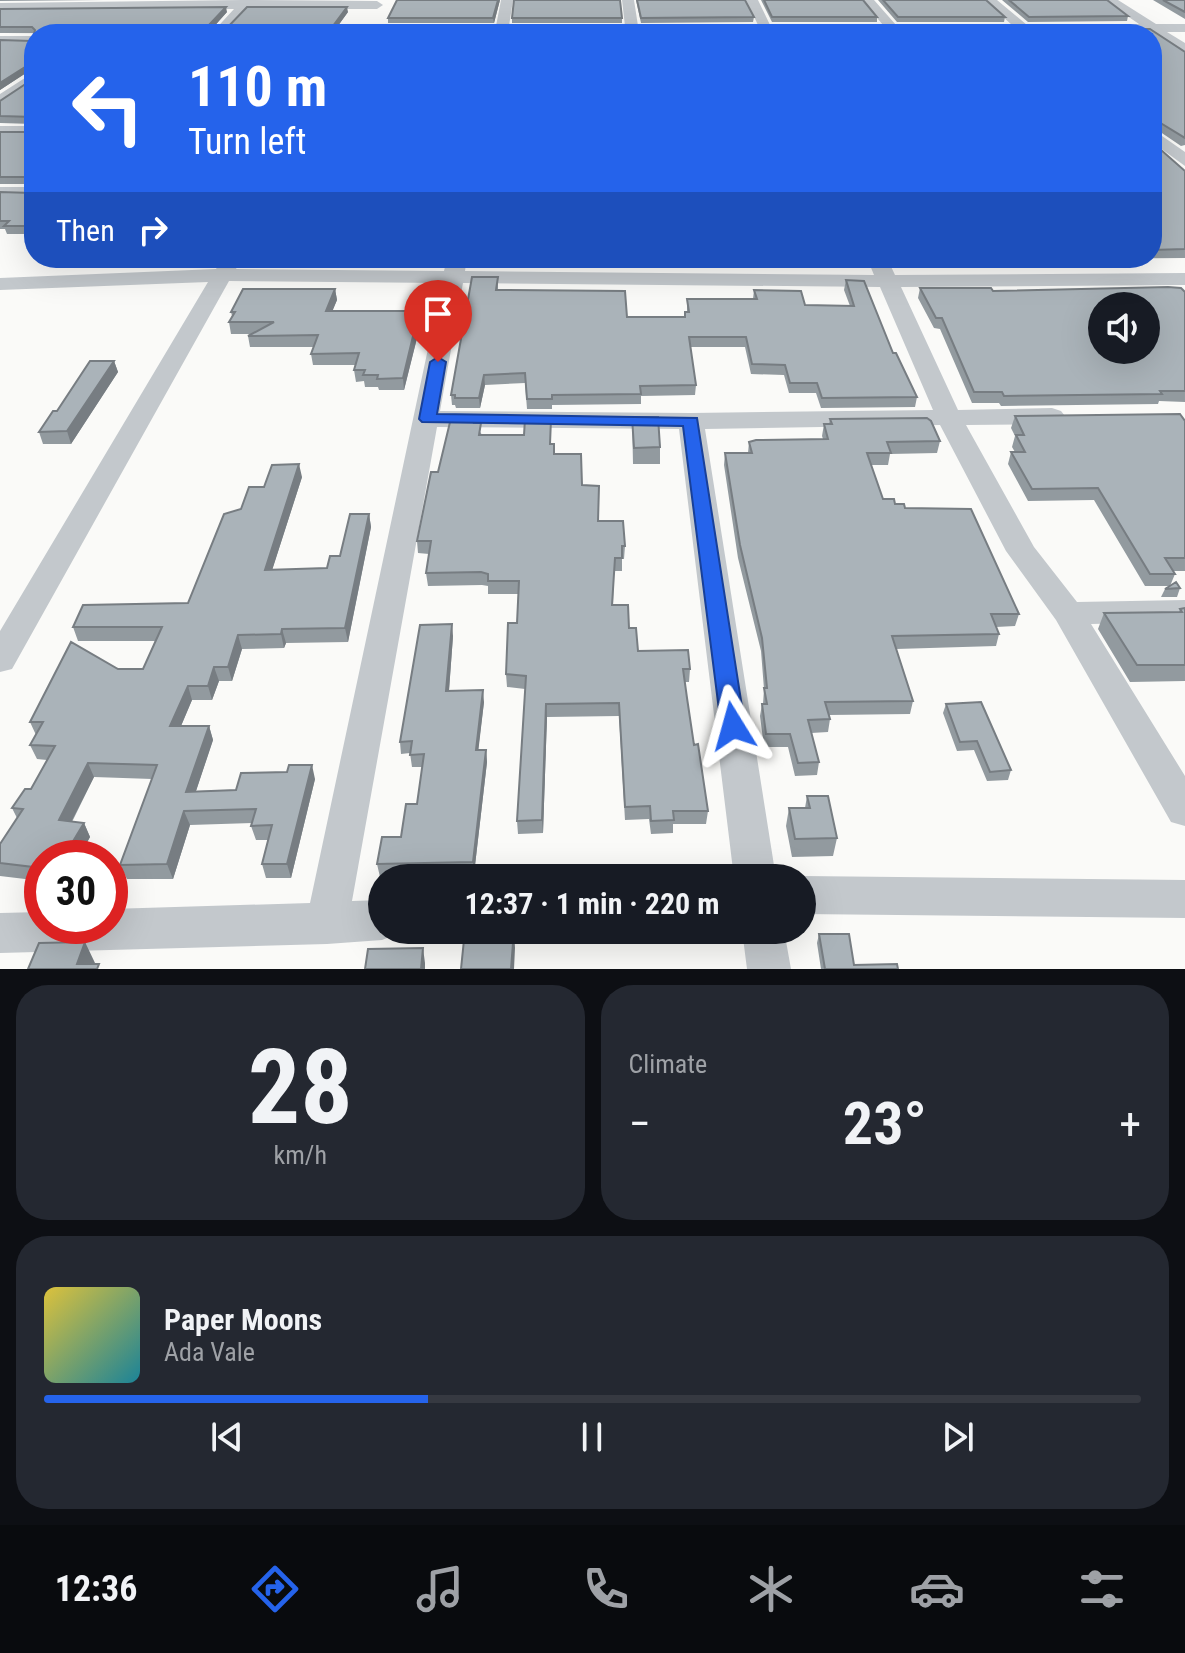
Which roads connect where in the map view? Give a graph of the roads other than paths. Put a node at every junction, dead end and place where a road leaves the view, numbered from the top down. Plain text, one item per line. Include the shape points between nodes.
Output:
1 (507, 0) edge
2 (628, 0) edge
3 (752, 0) edge
4 (868, 0) edge
5 (990, 0) edge
6 (1110, 0) edge
7 (130, 3) edge
8 (246, 3) edge
9 (378, 3) edge
10 (5, 6) edge
11 (1005, 13) junction
12 (1021, 13) edge
13 (226, 24) edge
14 (366, 24) edge
15 (503, 24) edge
16 (631, 24) edge
17 (764, 24) edge
18 (889, 24) edge
19 (1018, 24) edge
20 (1145, 24) edge
21 (1162, 28) edge
22 (1185, 28) edge
23 (1162, 35) edge
24 (0, 40) edge
25 (24, 40) edge
26 (1185, 49) edge
27 (0, 80) edge
28 (24, 80) edge
29 (24, 85) edge
30 (0, 101) edge
31 (0, 131) edge
32 (24, 131) edge
33 (1162, 134) edge
34 (1174, 134) edge
35 (1162, 142) edge
36 (1185, 161) edge
37 (0, 192) edge
38 (24, 192) edge
39 (202, 268) edge
40 (226, 268) edge
41 (455, 268) edge
42 (1099, 268) edge
43 (669, 269) edge
44 (883, 269) edge
45 (1185, 279) edge
46 (1108, 280) junction
47 (0, 284) edge
48 (1075, 416) edge
49 (949, 417) junction
50 (428, 419) junction
51 (691, 421) junction
52 (1185, 611) edge
53 (1068, 613) junction
54 (8, 629) edge
55 (0, 660) edge
56 (1185, 810) edge
57 (753, 864) edge
58 (816, 895) edge
59 (1185, 899) edge
60 (368, 921) edge
61 (327, 924) junction
62 (0, 933) edge
63 (765, 944) edge
64 (769, 969) edge

1 - 15 street
2 - 16 street
3 - 17 street
4 - 18 street
5 - 11 street
6 - 20 street
7 - 8 street
7 - 10 street
8 - 9 street
8 - 13 street
9 - 14 street
11 - 12 street
11 - 19 street
21 - 22 street
23 - 26 street
24 - 25 street
27 - 28 street
29 - 30 street
31 - 32 street
33 - 34 street
35 - 36 street
37 - 38 street
39 - 47 street
40 - 54 street
41 - 43 street
41 - 50 street
42 - 46 street
43 - 44 street
44 - 46 street
44 - 49 street
45 - 46 street
48 - 49 street
49 - 51 street
49 - 53 street via 1021,551
50 - 51 street
50 - 61 street
51 - 57 street
52 - 53 street
53 - 56 street
54 - 55 street
58 - 59 street
60 - 61 street
61 - 62 street
63 - 64 street

